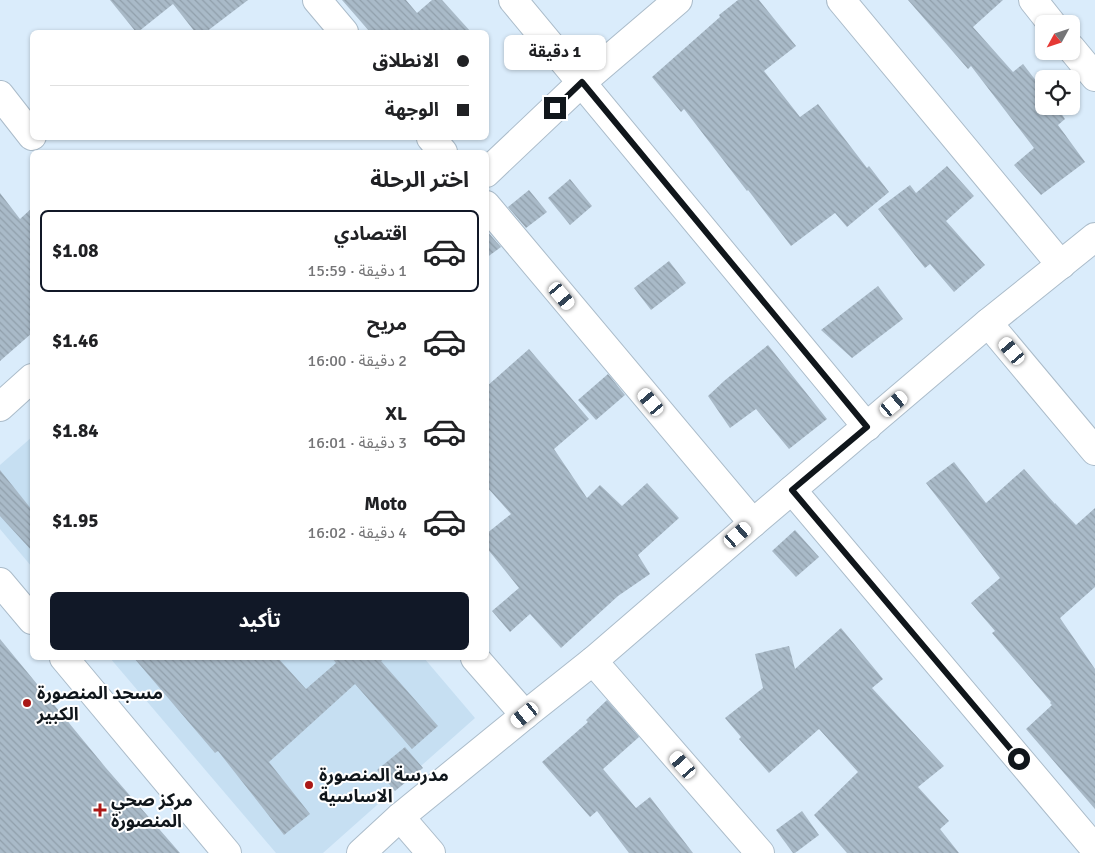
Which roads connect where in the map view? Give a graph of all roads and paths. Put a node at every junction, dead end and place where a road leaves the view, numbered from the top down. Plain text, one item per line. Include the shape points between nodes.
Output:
1 (317, 0) edge
2 (513, 0) edge
3 (678, 0) edge
4 (841, 0) edge
5 (1033, 0) edge
6 (1045, 15) edge
7 (342, 30) edge
8 (1080, 59) edge
9 (1095, 77) edge
10 (582, 82) junction
11 (0, 95) edge
12 (30, 133) edge
13 (35, 140) edge
14 (433, 140) edge
15 (43, 150) edge
16 (441, 150) edge
17 (489, 170) edge
18 (489, 209) edge
19 (1095, 237) edge
20 (1061, 265) junction
21 (988, 323) junction
22 (30, 380) edge
23 (0, 407) edge
24 (867, 427) junction
25 (1095, 451) edge
26 (792, 490) junction
27 (753, 523) junction
28 (0, 582) edge
29 (30, 618) edge
30 (66, 660) edge
31 (477, 660) edge
32 (593, 662) junction
33 (525, 715) junction
34 (400, 817) junction
35 (1095, 849) edge
36 (227, 853) edge
37 (361, 853) edge
38 (431, 853) edge
39 (760, 853) edge

1 - 7 street
2 - 10 street
3 - 10 street
4 - 20 street
5 - 6 street
8 - 9 street
10 - 17 street
10 - 24 street
11 - 12 street
13 - 15 street
14 - 16 street
18 - 27 street
19 - 20 street
20 - 21 street
21 - 24 street
21 - 25 street
22 - 23 street
24 - 26 street
26 - 27 street
26 - 35 street
27 - 32 street
28 - 29 street
30 - 36 street
31 - 33 street
32 - 33 street
32 - 39 street
33 - 34 street
34 - 37 street
34 - 38 street

